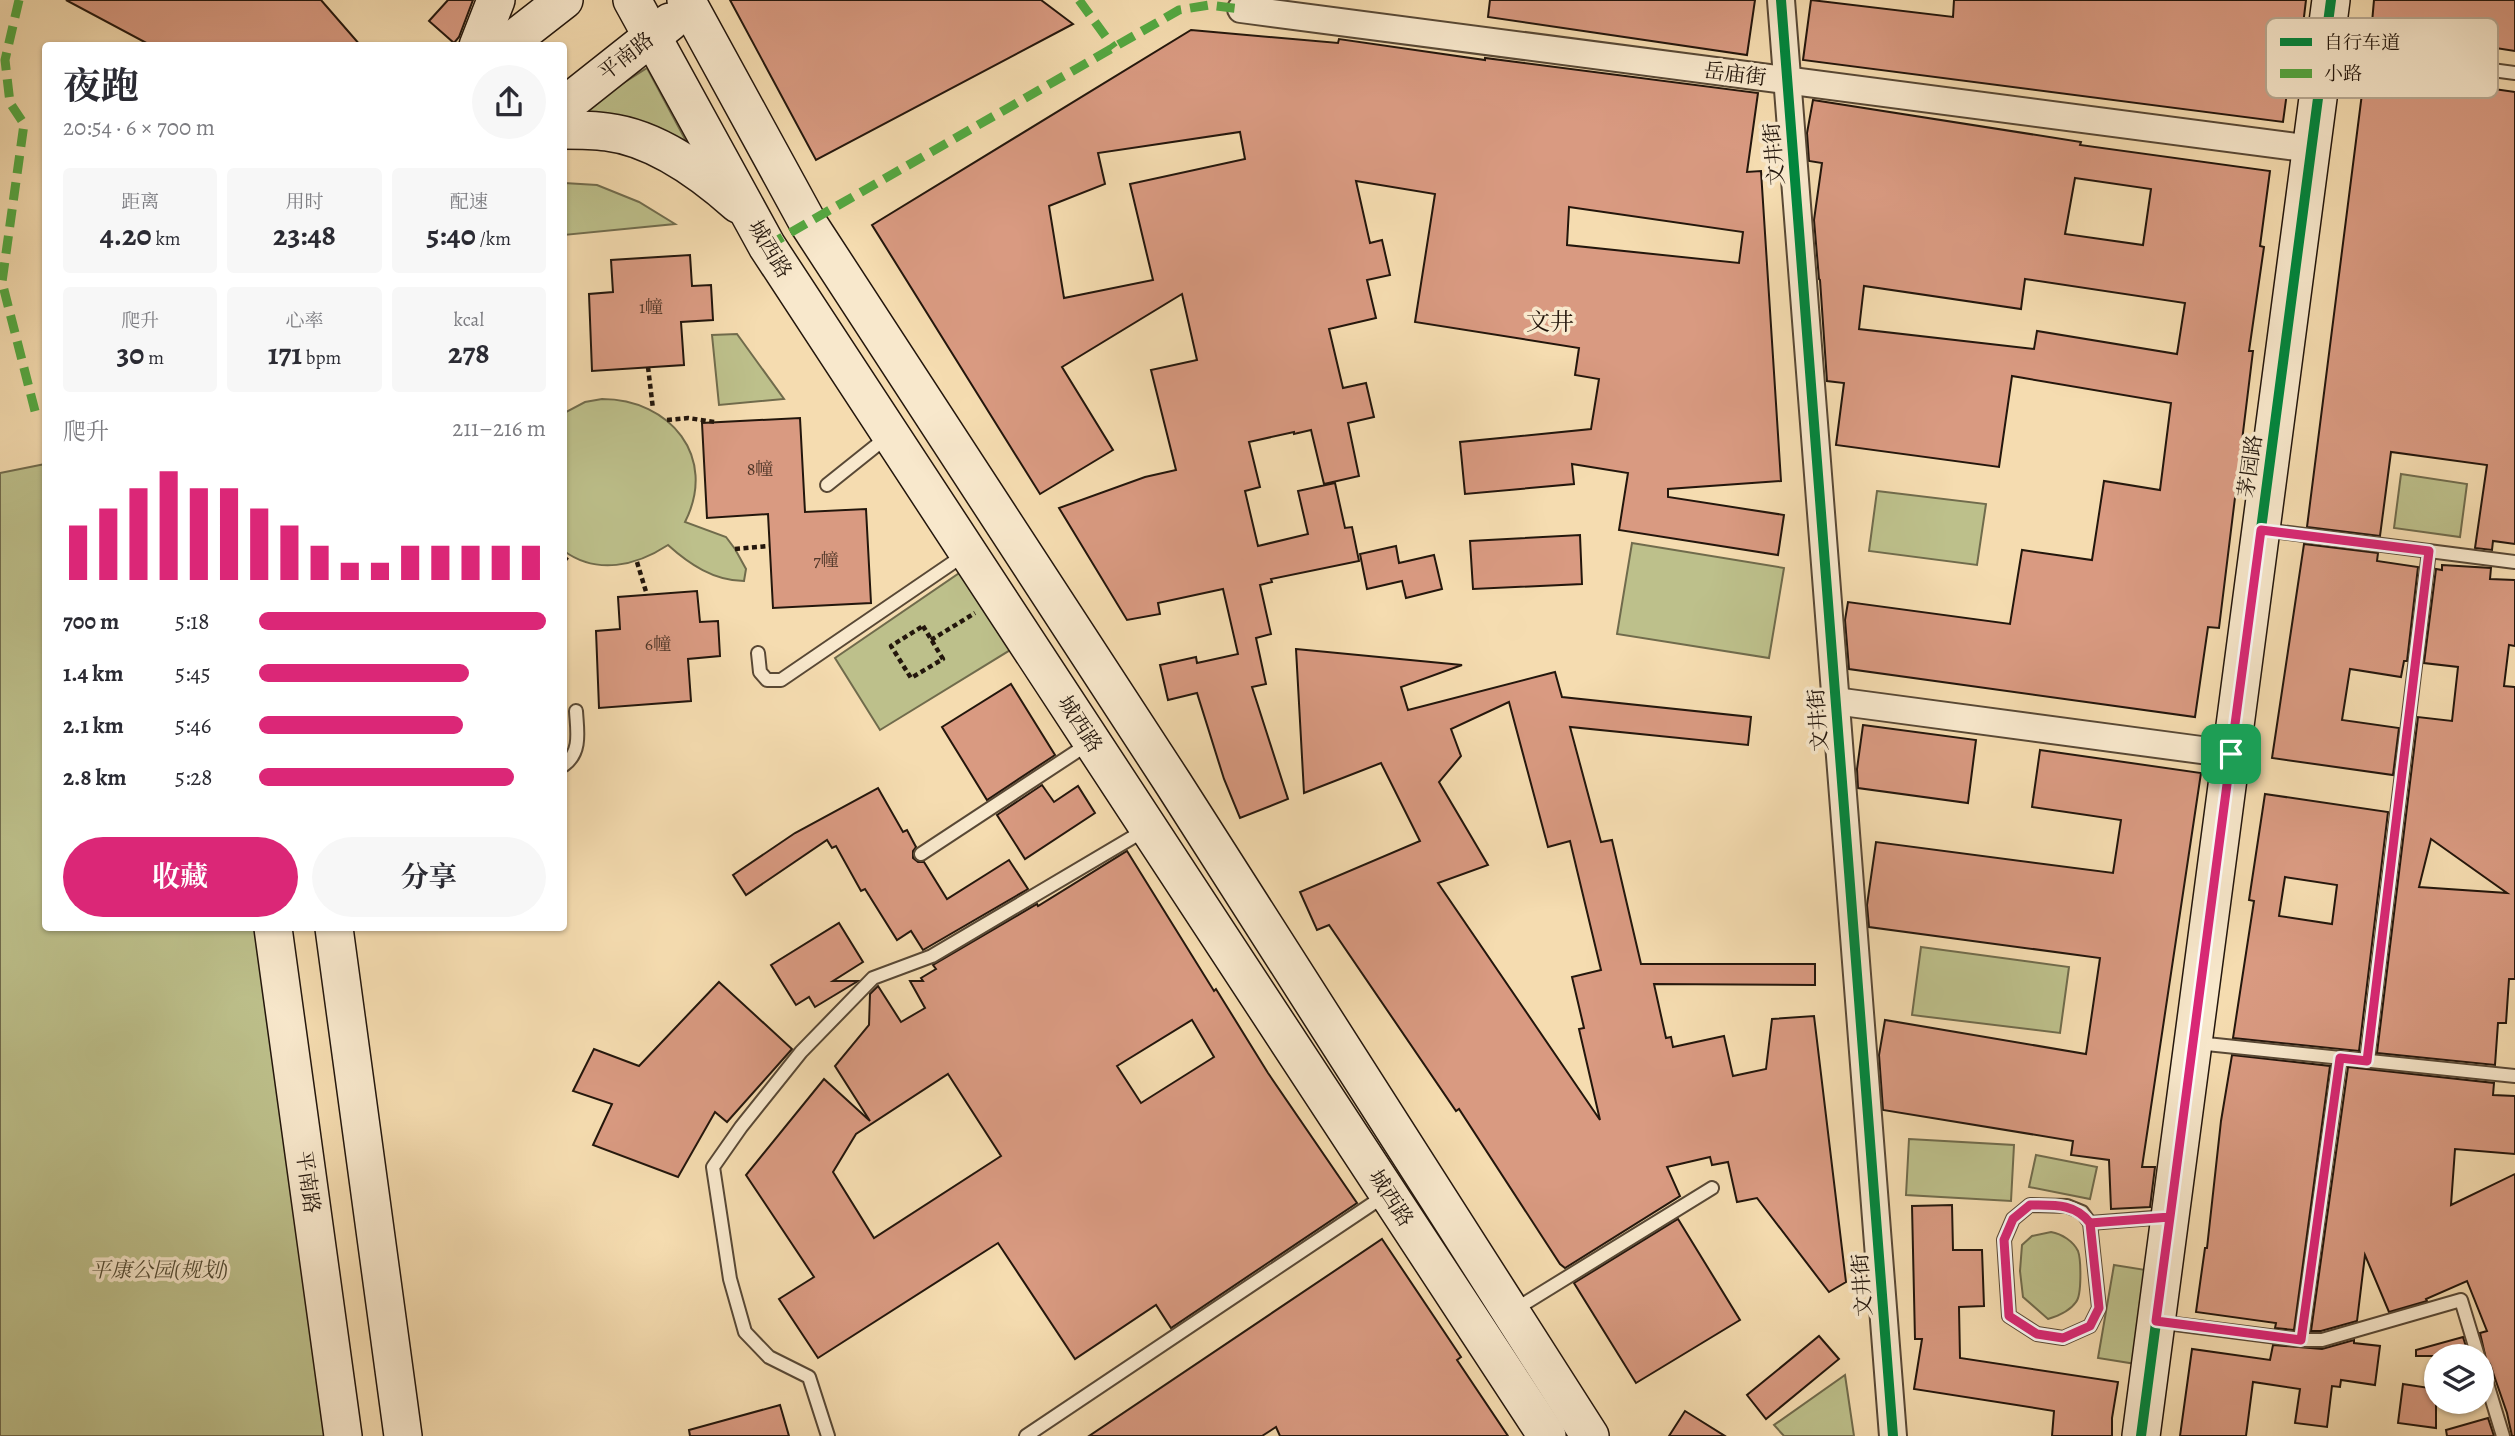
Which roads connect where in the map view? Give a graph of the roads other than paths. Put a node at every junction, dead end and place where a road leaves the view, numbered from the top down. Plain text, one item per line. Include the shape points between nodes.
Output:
1 (496, 0) edge
2 (564, 0) edge
3 (632, 0) edge
4 (1781, 0) edge
5 (2331, 0) edge
6 (688, 3) edge
7 (1241, 9) dead end
8 (2329, 18) edge
9 (652, 36) junction
10 (480, 42) edge
11 (510, 42) edge
12 (1787, 80) junction
13 (2319, 98) edge
14 (567, 104) edge
15 (567, 130) edge
16 (2312, 149) junction
17 (749, 214) junction
18 (890, 435) junction
19 (827, 485) dead end
20 (2261, 530) junction
21 (2429, 551) junction
22 (967, 552) junction
23 (2515, 562) edge
24 (758, 653) dead end
25 (1835, 701) junction
26 (576, 711) dead end
27 (1091, 742) junction
28 (2231, 754) junction
29 (567, 762) edge
30 (1148, 828) junction
31 (921, 854) dead end
32 (272, 931) edge
33 (334, 931) edge
34 (2193, 1042) junction
35 (2340, 1058) junction
36 (2367, 1061) junction
37 (2515, 1076) edge
38 (1712, 1188) dead end
39 (1388, 1193) junction
40 (2170, 1217) junction
41 (2090, 1223) junction
42 (1511, 1312) junction
43 (2156, 1321) junction
44 (2301, 1340) junction
45 (2474, 1344) edge
46 (2494, 1406) edge
47 (343, 1436) edge
48 (403, 1436) edge
49 (828, 1436) edge
50 (1026, 1436) edge
51 (1547, 1436) edge
52 (1590, 1436) edge
53 (1893, 1436) edge
54 (2141, 1436) edge
55 (2503, 1436) edge

1 - 10 main road
2 - 11 main road
3 - 9 main road, 城西路
4 - 12 street, 文井街
5 - 8 main road, 茅园路
6 - 9 main road, 平南路
6 - 42 main road via 808,223
7 - 12 street, 岳庙街
9 - 14 main road, 平南路
9 - 17 main road, 城西路
12 - 16 street, 岳庙街
12 - 25 street, 文井街
13 - 16 main road, 茅园路
15 - 17 main road via 642,140 720,188
16 - 20 main road, 茅园路
17 - 18 main road, 城西路
18 - 19 lane
18 - 22 main road, 城西路
20 - 21 lane
20 - 28 main road, 茅园路
21 - 23 lane
21 - 36 lane
22 - 24 lane via 781,680 767,680 760,672
22 - 27 main road, 城西路
25 - 28 street
25 - 53 street, 文井街
26 - 29 lane via 578,744
27 - 30 main road, 城西路
27 - 31 lane
28 - 34 main road, 茅园路
30 - 39 main road, 城西路
30 - 49 lane via 932,956 873,978 801,1052 713,1167 730,1279 745,1332 769,1357 809,1377
32 - 47 main road, 平南路
33 - 48 main road
34 - 35 lane
34 - 40 main road, 茅园路
35 - 36 lane
35 - 44 lane
36 - 37 lane
38 - 42 lane
39 - 50 lane
39 - 51 main road, 城西路
40 - 41 lane
40 - 43 main road, 茅园路
41 - 41 lane via 2099,1308 2090,1326 2063,1338 2037,1334 2009,1316 2004,1240 2013,1219 2030,1205 2067,1206 2082,1212
42 - 52 main road
43 - 44 lane
43 - 54 main road, 茅园路
44 - 45 lane via 2322,1340 2461,1300
46 - 55 lane

